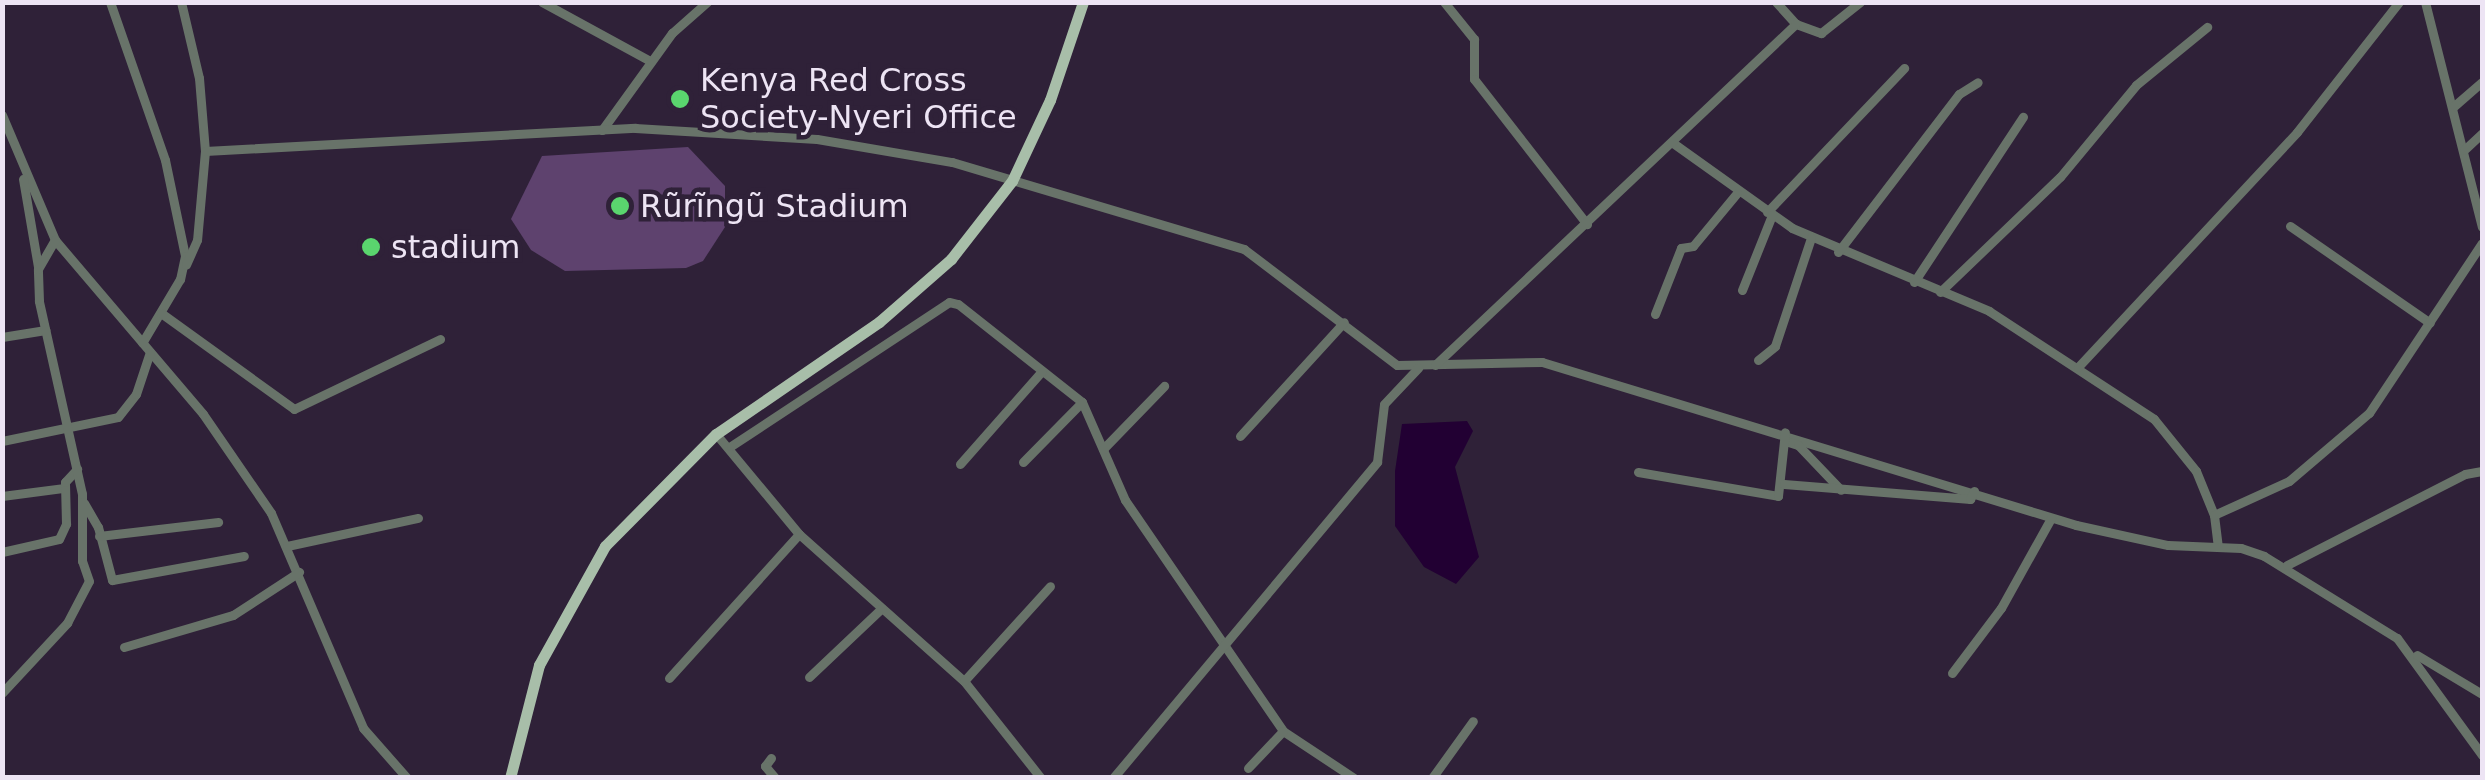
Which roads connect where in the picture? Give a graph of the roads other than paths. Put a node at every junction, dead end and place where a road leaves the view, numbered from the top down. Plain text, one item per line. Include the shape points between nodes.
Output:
1 (110, 2) edge
2 (181, 2) edge
3 (542, 2) edge
4 (707, 2) edge
5 (1083, 2) edge
6 (1444, 2) edge
7 (1776, 2) edge
8 (1860, 2) edge
9 (2398, 2) edge
10 (2425, 2) edge
11 (1796, 24) junction
12 (2207, 27) dead end
13 (650, 61) junction
14 (1904, 68) dead end
15 (1978, 82) dead end
16 (2482, 82) edge
17 (2453, 107) junction
18 (2, 115) edge
19 (2023, 117) dead end
20 (602, 130) junction
21 (2482, 132) edge
22 (1673, 143) junction
23 (2464, 150) junction
24 (205, 152) junction
25 (23, 171) junction
26 (1012, 181) junction
27 (1737, 193) junction
28 (1769, 213) junction
29 (1587, 224) junction
30 (2290, 226) dead end
31 (2482, 227) edge
32 (1811, 238) junction
33 (55, 240) junction
34 (2482, 243) edge
35 (1838, 252) junction
36 (38, 268) junction
37 (180, 279) junction
38 (1914, 282) junction
39 (1742, 290) dead end
40 (1940, 292) junction
41 (161, 314) junction
42 (1655, 314) dead end
43 (1344, 322) junction
44 (2430, 323) junction
45 (45, 330) junction
46 (2, 337) edge
47 (440, 340) dead end
48 (142, 343) junction
49 (150, 352) junction
50 (1758, 360) dead end
51 (1435, 366) junction
52 (2078, 367) junction
53 (1418, 368) junction
54 (1041, 372) junction
55 (1164, 386) dead end
56 (1082, 402) junction
57 (69, 432) junction
58 (716, 434) junction
59 (1240, 436) dead end
60 (1785, 437) junction
61 (2, 440) edge
62 (730, 446) junction
63 (1103, 450) junction
64 (1022, 462) dead end
65 (960, 464) dead end
66 (77, 469) junction
67 (2482, 471) edge
68 (1638, 472) dead end
69 (1784, 484) junction
70 (64, 488) junction
71 (1841, 490) junction
72 (1974, 491) junction
73 (2, 496) edge
74 (82, 500) junction
75 (2214, 515) junction
76 (418, 518) dead end
77 (2052, 518) junction
78 (218, 522) dead end
79 (799, 534) junction
80 (99, 536) junction
81 (287, 546) junction
82 (2218, 546) junction
83 (2, 552) edge
84 (244, 556) dead end
85 (2288, 566) junction
86 (299, 572) junction
87 (1050, 586) dead end
88 (882, 608) junction
89 (1224, 646) junction
90 (124, 648) dead end
91 (2411, 652) junction
92 (1952, 673) dead end
93 (810, 677) dead end
94 (669, 678) dead end
95 (964, 681) junction
96 (2, 693) edge
97 (2482, 694) edge
98 (1473, 721) dead end
99 (1283, 731) junction
100 (2482, 755) edge
101 (771, 758) dead end
102 (1248, 768) dead end
103 (407, 778) edge
104 (510, 778) edge
105 (775, 778) edge
106 (1042, 778) edge
107 (1113, 778) edge
108 (1354, 778) edge
109 (1432, 778) edge

1 - 37 street via 165,160 182,233
2 - 24 street via 199,78
3 - 13 street
4 - 13 street
5 - 26 main road via 1050,100
6 - 29 street via 1474,38 1474,78
7 - 11 street
8 - 11 street via 1825,32
9 - 52 street via 2297,132
10 - 17 street
11 - 22 street
12 - 40 street via 2136,84 2060,177
13 - 20 street
14 - 28 street
15 - 35 street via 1959,94
16 - 17 street
17 - 23 street
18 - 25 street
19 - 38 street
20 - 24 street
20 - 26 street via 816,140 952,162
21 - 23 street
22 - 27 street
22 - 29 street
23 - 31 street
24 - 37 street via 197,240
25 - 33 street
25 - 36 street
26 - 43 street via 1244,249
26 - 58 main road via 951,260 916,291
27 - 28 street
27 - 42 street via 1692,246 1681,248
28 - 32 street
28 - 39 street
29 - 51 street
30 - 44 street
32 - 35 street
32 - 50 street via 1775,346
33 - 36 street
33 - 48 street
34 - 44 street
35 - 38 street
36 - 45 street
37 - 41 street
38 - 40 street
40 - 52 street via 1989,310
41 - 47 street via 294,410
41 - 48 street
43 - 53 street via 1386,358
43 - 59 street
44 - 75 street via 2370,413 2288,480
45 - 46 street
45 - 57 street
48 - 49 street
49 - 57 street via 123,412
49 - 81 street via 238,462
51 - 53 street
51 - 60 street via 1542,362
52 - 75 street via 2178,444
53 - 89 street via 1384,404 1376,462
54 - 56 street
54 - 62 street via 948,302
54 - 65 street
55 - 63 street
56 - 63 street
56 - 64 street
57 - 61 street
57 - 66 street
58 - 62 street
58 - 104 main road via 639,508 575,591 539,664
60 - 69 street
60 - 71 street
60 - 72 street
62 - 79 street
63 - 89 street via 1125,500
66 - 70 street
66 - 74 street
67 - 85 street
68 - 69 street via 1761,496 1778,496
69 - 71 street
70 - 73 street
70 - 83 street via 66,524 59,540
71 - 72 street via 1970,499
72 - 77 street
74 - 80 street
74 - 96 street via 86,592
75 - 82 street
76 - 81 street
77 - 82 street via 2168,546
77 - 92 street via 2001,608
78 - 80 street
79 - 88 street
79 - 94 street
80 - 84 street via 112,580
81 - 86 street
82 - 85 street
85 - 91 street
86 - 90 street via 232,615
86 - 103 street via 363,728
87 - 95 street
88 - 93 street
88 - 95 street
89 - 99 street
89 - 107 street
91 - 97 street
91 - 100 street
95 - 106 street
98 - 109 street
99 - 102 street
99 - 108 street
101 - 105 street via 766,766

